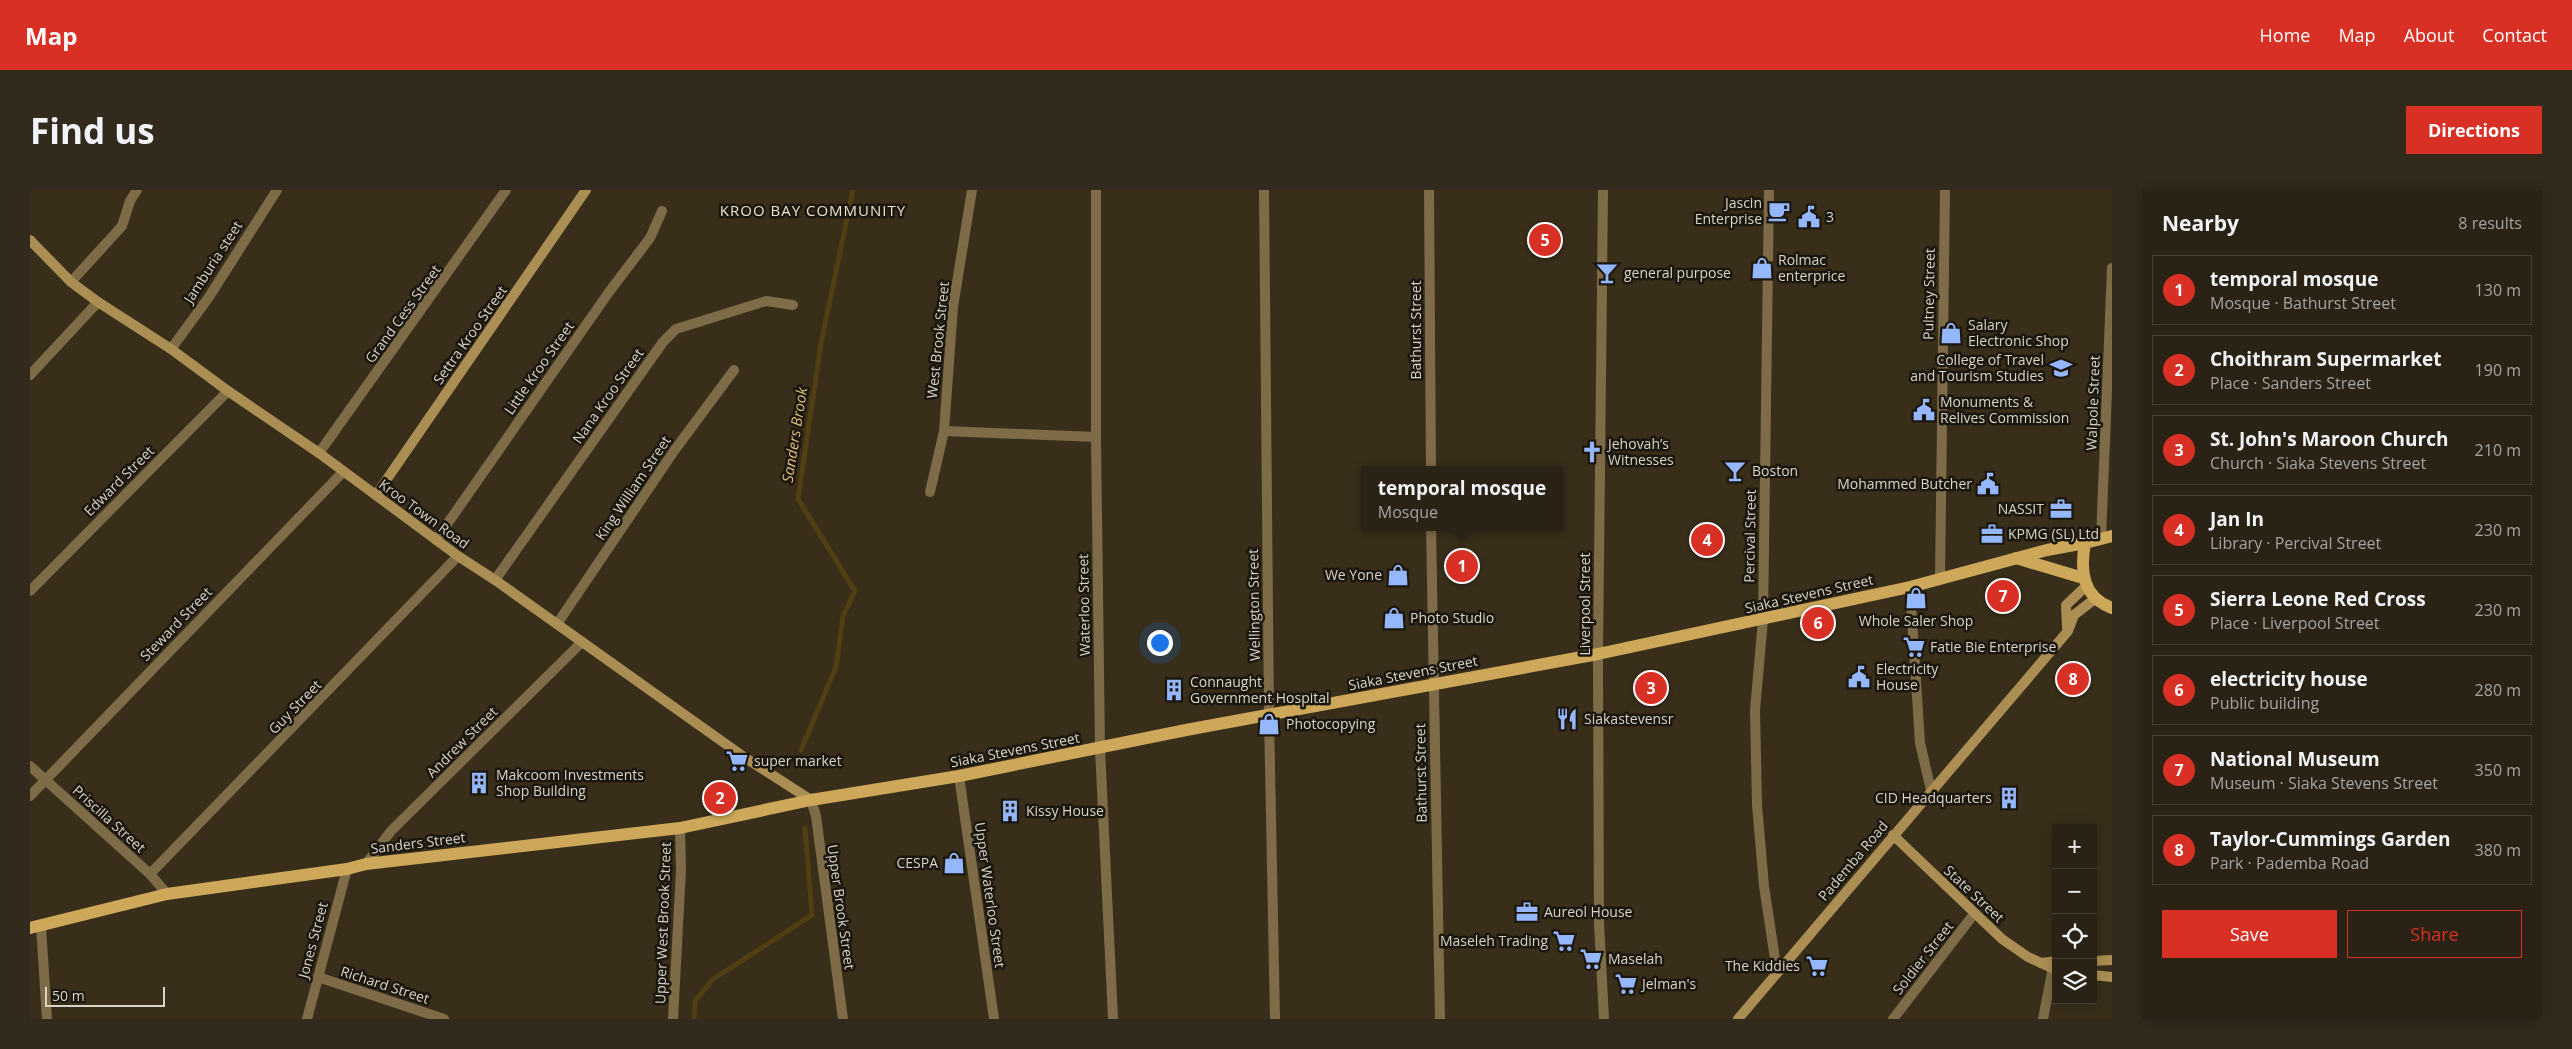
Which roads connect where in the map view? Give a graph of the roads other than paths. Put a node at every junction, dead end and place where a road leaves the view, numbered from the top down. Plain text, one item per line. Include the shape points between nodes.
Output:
1 (137, 190) edge
2 (277, 190) edge
3 (506, 190) edge
4 (586, 190) edge
5 (972, 190) edge
6 (1096, 190) edge
7 (1264, 190) edge
8 (1429, 190) edge
9 (1603, 190) edge
10 (1769, 190) edge
11 (1945, 190) edge
12 (662, 211) dead end
13 (30, 240) edge
14 (2112, 268) edge
15 (71, 282) junction
16 (98, 302) junction
17 (793, 305) dead end
18 (171, 349) junction
19 (734, 370) dead end
20 (30, 374) edge
21 (228, 391) junction
22 (944, 431) junction
23 (1096, 437) junction
24 (320, 453) junction
25 (1431, 466) edge
26 (343, 472) junction
27 (930, 492) dead end
28 (376, 495) junction
29 (1431, 531) edge
30 (2107, 537) edge
31 (436, 540) junction
32 (2085, 543) junction
33 (458, 556) junction
34 (2016, 558) junction
35 (1940, 579) junction
36 (495, 580) junction
37 (2084, 582) junction
38 (1910, 587) junction
39 (30, 591) edge
40 (2096, 598) junction
41 (2112, 608) edge
42 (1763, 620) junction
43 (557, 624) junction
44 (2068, 631) junction
45 (582, 642) junction
46 (1598, 654) junction
47 (1432, 684) junction
48 (1269, 716) junction
49 (1100, 749) junction
50 (30, 766) edge
51 (959, 776) junction
52 (45, 780) junction
53 (1931, 790) junction
54 (30, 796) edge
55 (812, 800) junction
56 (680, 828) junction
57 (1893, 836) junction
58 (366, 864) junction
59 (347, 869) junction
60 (150, 874) junction
61 (167, 894) junction
62 (1974, 914) junction
63 (35, 927) edge
64 (2112, 960) edge
65 (2097, 961) edge
66 (2052, 965) edge
67 (1778, 972) junction
68 (2052, 975) edge
69 (2097, 975) edge
70 (318, 977) junction
71 (2112, 977) edge
72 (47, 1019) edge
73 (307, 1019) edge
74 (444, 1019) edge
75 (673, 1019) edge
76 (844, 1019) edge
77 (994, 1019) edge
78 (1113, 1019) edge
79 (1275, 1019) edge
80 (1440, 1019) edge
81 (1604, 1019) edge
82 (1738, 1019) edge
83 (1893, 1019) edge
84 (2043, 1019) edge

1 - 15 street via 122,226
2 - 18 street, Jamburia steet via 209,297
3 - 24 street, Grand Cess Street
4 - 28 main road, Settra Kroo Street
5 - 22 street, West Brook Street via 953,307
6 - 23 street, Waterloo Street
7 - 48 street, Wellington Street
8 - 25 street, Bathurst Street
9 - 46 street, Liverpool Street
10 - 42 street, Percival Street
11 - 35 street, Pultney Street
12 - 31 street, Little Kroo Street via 650,238
13 - 15 main road, Kroo Town Road
14 - 30 street, Walpole Street
15 - 16 main road, Kroo Town Road
16 - 18 main road, Kroo Town Road
16 - 20 street
17 - 36 street, Nana Kroo Street via 766,300 676,329 663,342
18 - 21 main road, Kroo Town Road
19 - 43 street, King William Street via 674,451
21 - 24 main road, Kroo Town Road
21 - 39 street, Edward Street
22 - 23 street
22 - 27 street, West Brook Street
23 - 49 street, Waterloo Street
24 - 26 main road, Kroo Town Road
26 - 28 main road, Kroo Town Road
26 - 52 street, Steward Street
28 - 31 main road, Kroo Town Road
29 - 47 street, Bathurst Street
30 - 32 main road, Siaka Stevens Street
31 - 33 main road, Kroo Town Road
32 - 34 main road, Siaka Stevens Street
32 - 37 main road
33 - 36 main road, Kroo Town Road
33 - 60 street, Guy Street
34 - 35 main road, Siaka Stevens Street
34 - 37 main road
35 - 38 main road, Siaka Stevens Street
36 - 43 main road, Kroo Town Road
37 - 40 main road
37 - 44 main road via 2066,604
38 - 42 main road, Siaka Stevens Street
38 - 53 street via 1920,743
40 - 41 main road
40 - 44 main road, Pademba Road via 2074,615
42 - 46 main road, Siaka Stevens Street
42 - 67 street, Percival Street via 1755,710 1757,805 1764,886
43 - 45 main road, Kroo Town Road
44 - 53 main road, Pademba Road
45 - 55 main road, Kroo Town Road via 744,757
45 - 58 street, Andrew Street via 391,831
46 - 47 main road, Siaka Stevens Street
46 - 81 street, Liverpool Street via 1599,923
47 - 48 main road, Siaka Stevens Street
47 - 80 street, Bathurst Street
48 - 49 main road, Siaka Stevens Street
48 - 79 street, Wellington Street
49 - 51 main road, Siaka Stevens Street
49 - 78 street, Waterloo Street
50 - 52 street, Priscilla Street
51 - 55 main road, Siaka Stevens Street
51 - 77 street, Upper Waterloo Street
52 - 54 street, Steward Street
52 - 60 street, Priscilla Street
53 - 57 main road, Pademba Road
55 - 56 main road, Sanders Street
55 - 76 street, Upper Brook Street
56 - 58 main road, Sanders Street
56 - 75 street, Upper West Brook Street
57 - 62 main road, State Street
57 - 67 main road, Pademba Road
58 - 59 main road, Sanders Street
59 - 61 main road, Sanders Street
59 - 70 street, Jones Street
60 - 61 street, Priscilla Street
61 - 63 main road, Sanders Street
62 - 66 main road, State Street via 2015,950
62 - 83 street, Soldier Street
63 - 72 street
64 - 65 main road
67 - 82 main road, Pademba Road
68 - 84 street
69 - 71 main road
70 - 73 street, Jones Street
70 - 74 street, Richard Street

